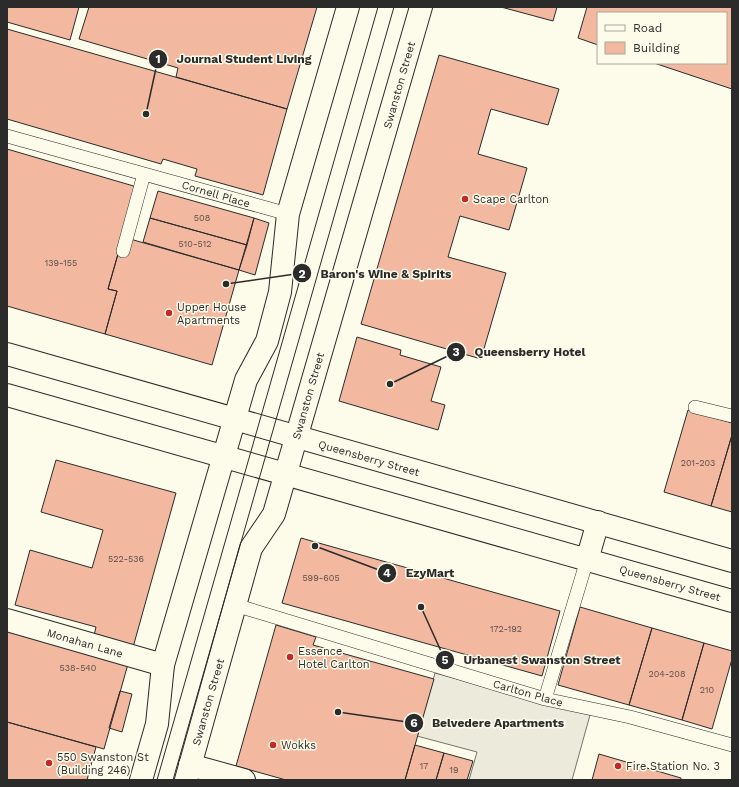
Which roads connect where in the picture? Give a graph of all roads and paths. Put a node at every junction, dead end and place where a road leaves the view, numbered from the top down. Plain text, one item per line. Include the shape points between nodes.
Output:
1 (348, 7) edge
2 (421, 7) edge
3 (7, 136) edge
4 (144, 174) junction
5 (288, 214) junction
6 (122, 251) dead end
7 (7, 354) edge
8 (7, 395) edge
9 (695, 406) dead end
10 (732, 416) edge
11 (234, 419) junction
12 (296, 437) junction
13 (223, 457) junction
14 (285, 474) junction
15 (598, 522) junction
16 (586, 560) junction
17 (732, 561) edge
18 (732, 601) edge
19 (235, 606) junction
20 (7, 620) edge
21 (162, 664) junction
22 (545, 699) junction
23 (732, 745) edge
24 (188, 773) edge
25 (141, 780) edge
26 (244, 780) edge

1 - 5 street
2 - 12 street, Swanston Street
3 - 4 lane, Cornell Place
4 - 5 lane, Cornell Place
4 - 6 lane
5 - 11 street via 280,292 267,341 246,380
7 - 11 street, Queensberry Street
8 - 13 street, Queensberry Street
9 - 10 lane
11 - 12 street, Queensberry Street
11 - 13 street
12 - 14 street, Swanston Street
12 - 15 street, Queensberry Street
13 - 14 street, Queensberry Street
13 - 21 street
14 - 16 street, Queensberry Street
14 - 19 street, Swanston Street via 274,514 252,548
15 - 16 street
15 - 17 street, Queensberry Street
16 - 18 street, Queensberry Street
16 - 22 lane
19 - 22 lane, Carlton Place
19 - 24 street, Swanston Street
20 - 21 street, Monahan Lane
21 - 25 street via 157,724
22 - 23 lane, Carlton Place via 630,717
24 - 26 street

